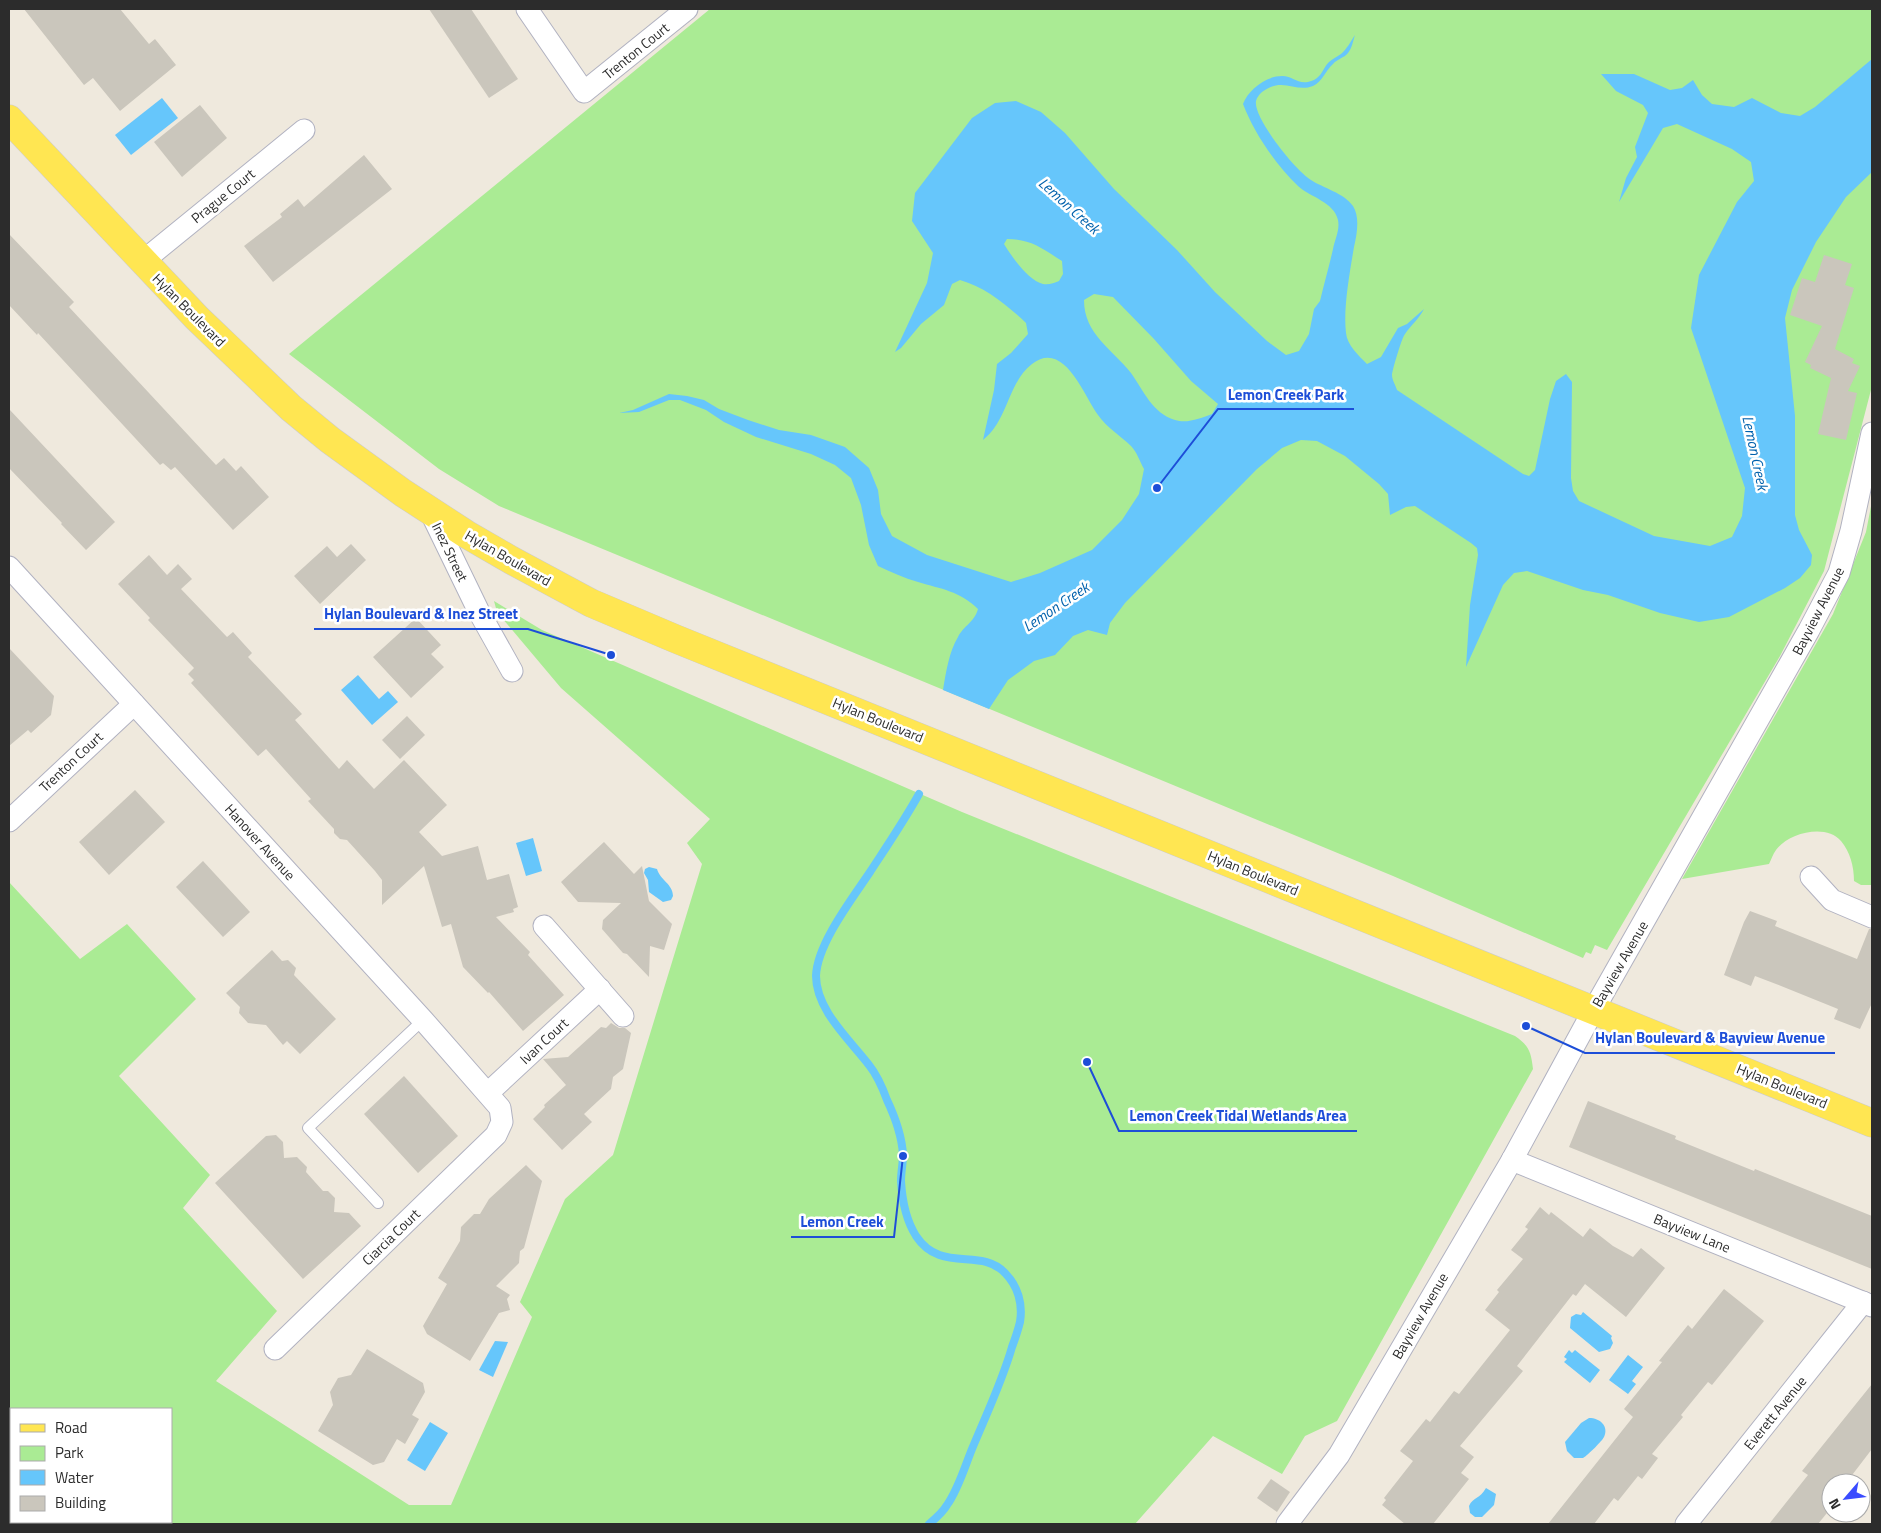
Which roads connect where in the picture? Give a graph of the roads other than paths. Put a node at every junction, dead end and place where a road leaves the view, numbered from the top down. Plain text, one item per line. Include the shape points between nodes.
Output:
1 (527, 9) edge
2 (687, 9) edge
3 (9, 119) edge
4 (304, 130) dead end
5 (142, 262) junction
6 (1872, 433) edge
7 (430, 511) junction
8 (9, 567) edge
9 (512, 671) dead end
10 (134, 704) junction
11 (9, 820) edge
12 (1811, 877) dead end
13 (1872, 917) edge
14 (544, 926) dead end
15 (600, 989) junction
16 (1593, 1011) junction
17 (623, 1016) dead end
18 (423, 1020) junction
19 (488, 1093) junction
20 (502, 1122) joint
21 (1872, 1123) edge
22 (1512, 1160) junction
23 (378, 1203) dead end
24 (1868, 1304) edge
25 (275, 1349) dead end
26 (1287, 1524) edge
27 (1686, 1524) edge

1 - 2 street, Trenton Court via 584,92
3 - 5 main road, Hylan Boulevard
4 - 5 street, Prague Court
5 - 7 main road, Hylan Boulevard via 291,408 365,466
6 - 16 street, Bayview Avenue via 1839,572 1810,630
7 - 9 street, Inez Street
7 - 16 main road, Hylan Boulevard via 592,604
8 - 10 street, Hanover Avenue
10 - 11 street, Trenton Court
10 - 18 street, Hanover Avenue
12 - 13 street via 1832,900
14 - 15 street
15 - 17 street
15 - 19 street, Ivan Court
16 - 21 main road, Hylan Boulevard
16 - 22 street, Bayview Avenue
18 - 19 street, Hanover Avenue
18 - 23 lane via 308,1128
19 - 20 street, Hanover Avenue via 500,1108
20 - 25 street, Ciarcia Court via 496,1135
22 - 24 street, Bayview Lane
22 - 26 street, Bayview Avenue via 1339,1455
24 - 27 street, Everett Avenue

